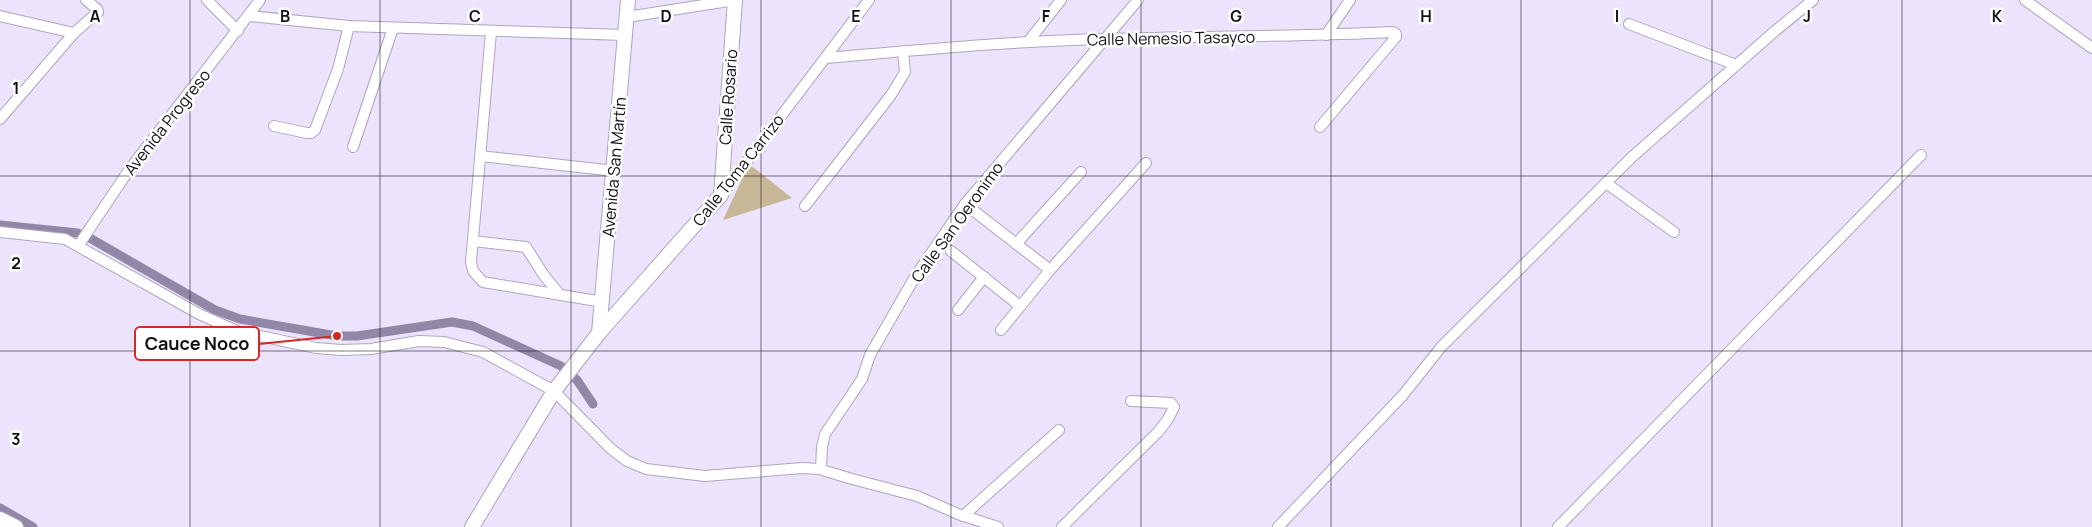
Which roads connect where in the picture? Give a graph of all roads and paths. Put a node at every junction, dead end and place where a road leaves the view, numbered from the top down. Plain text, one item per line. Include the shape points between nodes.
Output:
1 (86, 0) edge
2 (207, 0) edge
3 (260, 0) edge
4 (628, 0) edge
5 (735, 0) edge
6 (869, 0) edge
7 (1061, 0) edge
8 (1138, 0) edge
9 (1350, 0) edge
10 (1814, 0) edge
11 (2025, 0) edge
12 (0, 16) edge
13 (250, 16) junction
14 (627, 17) junction
15 (1629, 24) dead end
16 (348, 26) junction
17 (394, 28) junction
18 (238, 31) junction
19 (490, 32) junction
20 (74, 33) junction
21 (625, 35) junction
22 (1326, 35) junction
23 (1106, 39) junction
24 (1028, 42) junction
25 (2092, 48) edge
26 (903, 52) junction
27 (825, 58) junction
28 (1736, 66) junction
29 (0, 119) edge
30 (274, 126) dead end
31 (1320, 127) dead end
32 (353, 147) dead end
33 (1922, 155) dead end
34 (480, 156) junction
35 (1146, 163) dead end
36 (614, 170) junction
37 (1081, 172) dead end
38 (1606, 183) junction
39 (721, 195) junction
40 (965, 204) junction
41 (805, 206) dead end
42 (0, 232) edge
43 (1674, 232) dead end
44 (473, 241) junction
45 (1016, 244) junction
46 (78, 246) junction
47 (950, 251) dead end
48 (1050, 270) junction
49 (984, 277) junction
50 (560, 295) junction
51 (603, 302) junction
52 (1020, 306) junction
53 (958, 310) dead end
54 (1001, 330) dead end
55 (599, 333) junction
56 (562, 382) junction
57 (1131, 401) dead end
58 (1059, 430) dead end
59 (821, 469) junction
60 (963, 516) junction
61 (1561, 526) edge
62 (472, 527) edge
63 (998, 527) edge
64 (1062, 527) edge
65 (1278, 527) edge

1 - 20 street via 98,12
2 - 18 street
3 - 13 street, Avenida Progreso
4 - 14 main road, Avenida San Martín
5 - 14 street
5 - 39 main road, Calle Rosario
6 - 27 street, Calle Toma Carrizo
7 - 24 street
8 - 23 street, Calle San Oeronimo
9 - 22 street
10 - 28 street
11 - 25 street
12 - 20 street
13 - 16 street
13 - 18 street, Avenida Progreso
14 - 21 main road, Avenida San Martín
15 - 28 street
16 - 17 street
16 - 30 street via 338,69 315,130 307,133
17 - 19 street
17 - 32 street
18 - 46 street, Avenida Progreso via 129,170
19 - 21 street
19 - 34 street
20 - 29 street
21 - 36 main road, Avenida San Martín
22 - 23 street, Calle Nemesio Tasayco
22 - 31 street, Calle Nemesio Tasayco via 1393,32 1396,37
23 - 24 street, Calle Nemesio Tasayco
23 - 40 street, Calle San Oeronimo
24 - 26 street, Calle Nemesio Tasayco
26 - 27 street, Calle Nemesio Tasayco
26 - 41 street via 905,72 891,95
27 - 39 street, Calle Toma Carrizo
28 - 38 street via 1632,156
33 - 61 street
34 - 36 street
34 - 44 street
35 - 48 street
36 - 51 main road, Avenida San Martín
37 - 45 street
38 - 43 street
38 - 65 street via 1442,346 1404,395
39 - 55 main road, Calle Toma Carrizo
40 - 45 street
40 - 59 street, Calle San Oeronimo via 916,275 870,355 862,379 826,434
42 - 46 street via 65,239
44 - 50 street via 526,247 542,274
44 - 50 street via 473,271 483,282
45 - 48 street
46 - 56 street via 199,314 237,330 316,348 341,350 444,342 483,352
47 - 49 street
48 - 52 street
49 - 52 street
49 - 53 street
50 - 51 street
51 - 55 main road, Avenida San Martín
52 - 54 street
55 - 56 main road, Calle Toma Carrizo
56 - 59 street via 610,448 627,461 646,469 705,476
56 - 62 main road, Calle Toma Carrizo
57 - 64 street via 1171,403 1174,407 1159,431
58 - 60 street
59 - 60 street via 917,496
60 - 63 street

